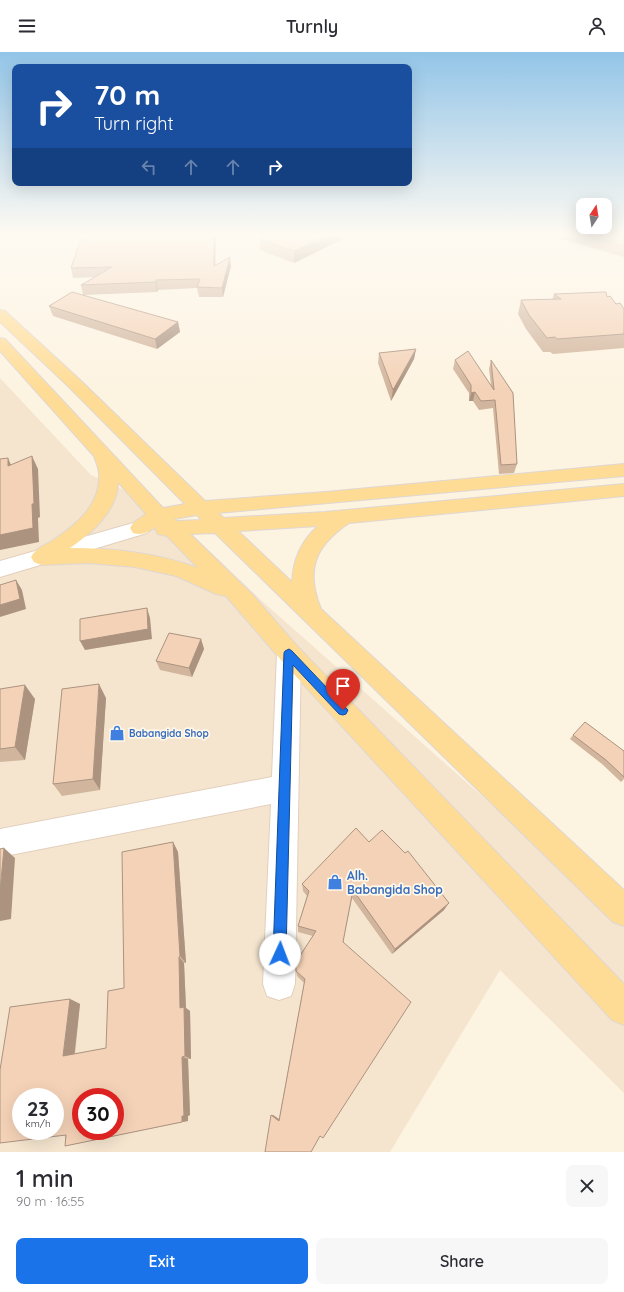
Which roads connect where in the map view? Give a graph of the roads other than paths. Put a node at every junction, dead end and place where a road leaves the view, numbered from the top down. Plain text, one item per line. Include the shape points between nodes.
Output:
1 (0, 314) edge
2 (0, 342) edge
3 (102, 454) junction
4 (624, 470) edge
5 (624, 490) edge
6 (200, 508) junction
7 (346, 516) junction
8 (158, 524) junction
9 (220, 526) junction
10 (41, 557) junction
11 (0, 569) edge
12 (245, 601) junction
13 (313, 614) junction
14 (289, 653) junction
15 (285, 788) junction
16 (0, 843) edge
17 (624, 910) edge
18 (279, 984) dead end
19 (624, 1008) edge

1 - 6 main road
2 - 3 main road
3 - 8 main road
3 - 10 main road via 110,474 101,507 83,528
4 - 6 main road
5 - 7 main road
6 - 8 main road
6 - 9 main road
7 - 9 main road
7 - 13 main road via 324,530 304,560 303,587 306,601
8 - 9 main road
8 - 10 street
8 - 12 main road
9 - 13 main road
10 - 11 street
10 - 12 main road via 98,556 148,562 205,578
12 - 14 main road
13 - 17 main road
14 - 15 street
14 - 19 main road
15 - 16 street
15 - 18 street

